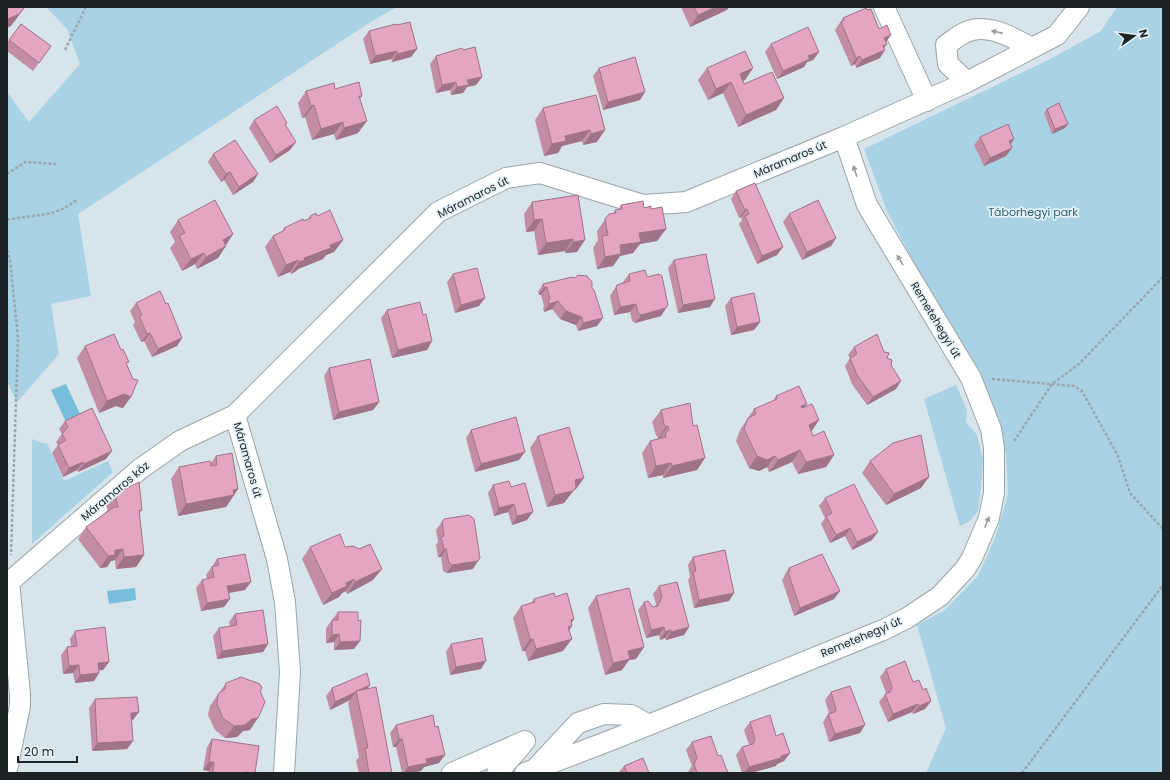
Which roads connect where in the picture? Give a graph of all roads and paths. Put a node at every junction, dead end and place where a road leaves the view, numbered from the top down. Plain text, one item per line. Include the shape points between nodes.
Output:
1 (86, 7) edge
2 (884, 7) edge
3 (1079, 7) edge
4 (1032, 48) junction
5 (65, 50) dead end
6 (967, 82) junction
7 (927, 101) junction
8 (844, 137) junction
9 (56, 164) dead end
10 (7, 174) edge
11 (76, 200) dead end
12 (7, 220) edge
13 (7, 250) edge
14 (1163, 277) edge
15 (971, 378) junction
16 (1052, 384) junction
17 (235, 415) junction
18 (995, 467) junction
19 (1163, 529) edge
20 (11, 558) dead end
21 (8, 583) edge
22 (1163, 585) edge
23 (649, 725) junction
24 (7, 769) edge
25 (530, 771) edge
26 (284, 773) edge
27 (452, 773) edge
28 (497, 773) edge
29 (1022, 773) edge

1 - 5 path
2 - 7 street
3 - 4 street, Máramaros út via 1057,35
4 - 6 street, Máramaros út
4 -> 6 street via 1002,33 981,29 965,32 946,46 948,64
6 - 7 street, Máramaros út
7 - 8 street, Máramaros út
15 -> 8 street, Remetehegyi út via 867,205
8 - 17 street, Máramaros út via 686,202 643,205 540,174 506,178 438,212
9 - 10 path via 25,162
11 - 12 path via 56,212
13 - 20 path via 18,338
14 - 16 path via 1079,364
15 - 16 path
15 - 18 street, Remetehegyi út via 991,429
16 - 18 path
16 - 19 path via 1074,386 1082,391 1118,456 1130,493
17 - 21 street, Máramaros köz via 180,441 140,469
17 - 26 street, Máramaros út via 277,559 285,602 290,672
23 -> 18 street, Remetehegyi út via 883,630 926,606 951,585 972,558 989,518 994,493
21 - 24 street via 20,706
22 - 29 path
23 - 25 street, Remetehegyi út
23 - 25 street via 631,715 604,714 578,723
27 - 28 street via 525,741

